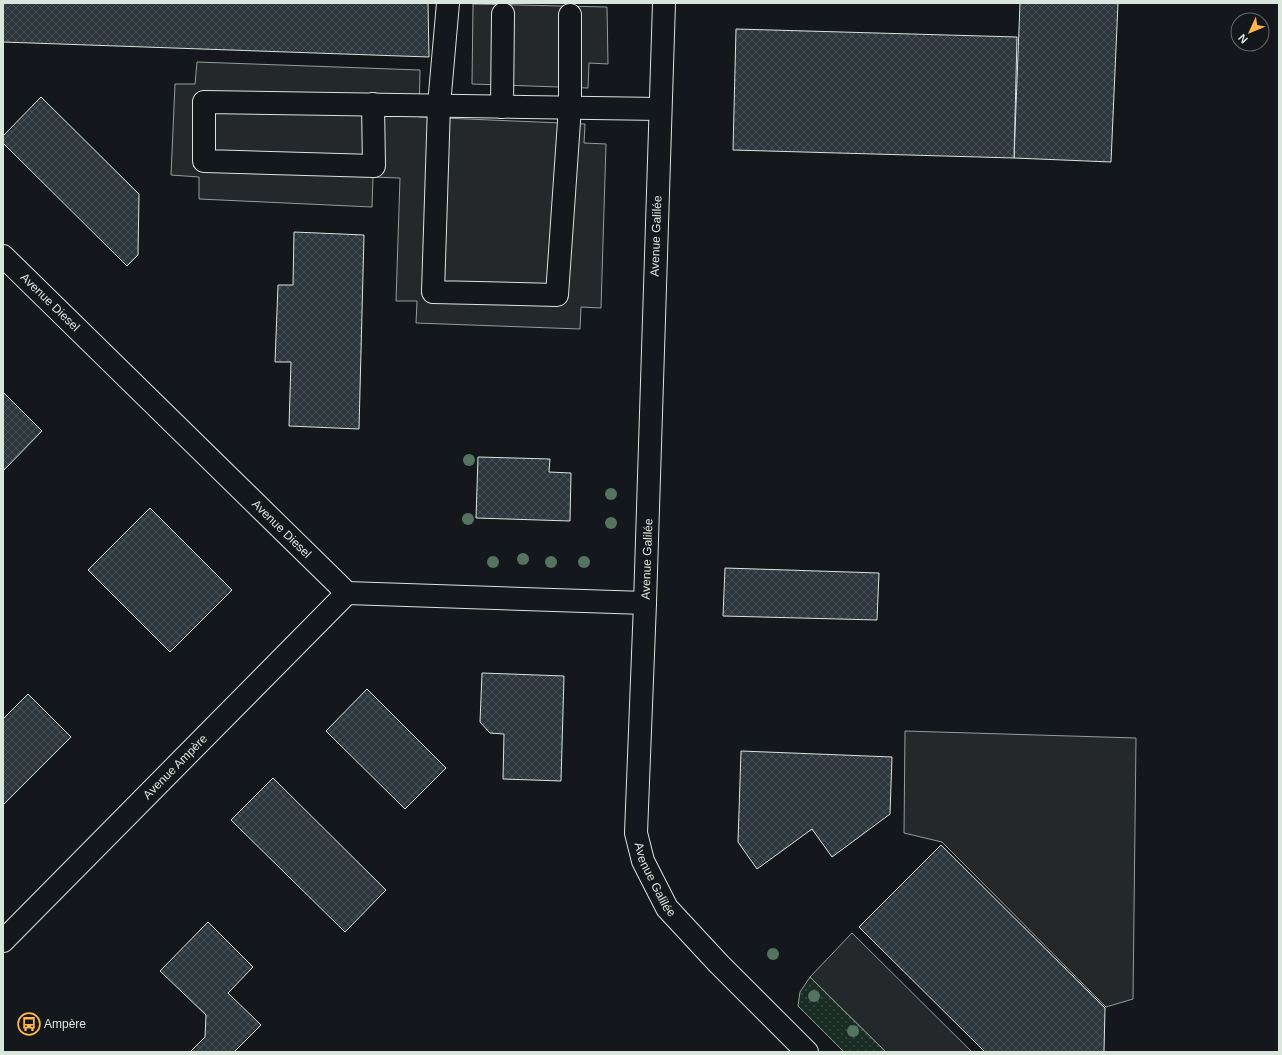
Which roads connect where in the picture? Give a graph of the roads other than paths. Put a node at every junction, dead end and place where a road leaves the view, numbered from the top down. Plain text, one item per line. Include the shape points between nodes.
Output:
1 (448, 3) edge
2 (664, 3) edge
3 (503, 14) dead end
4 (570, 15) dead end
5 (373, 104) junction
6 (440, 105) junction
7 (502, 107) junction
8 (570, 107) junction
9 (660, 109) junction
10 (3, 256) edge
11 (347, 593) junction
12 (645, 603) junction
13 (3, 941) edge
14 (808, 1052) edge

1 - 6 street
2 - 9 street, Avenue Galilée
3 - 7 street
4 - 8 street
5 - 5 street via 204,102 204,161 374,166
5 - 6 street
6 - 7 street
6 - 8 street via 433,292 557,295
7 - 8 street
8 - 9 street
9 - 12 street, Avenue Galilée
10 - 11 street, Avenue Diesel
11 - 12 street
11 - 13 street, Avenue Ampère
12 - 14 street, Avenue Galilée via 636,833 643,861 667,908 719,964

